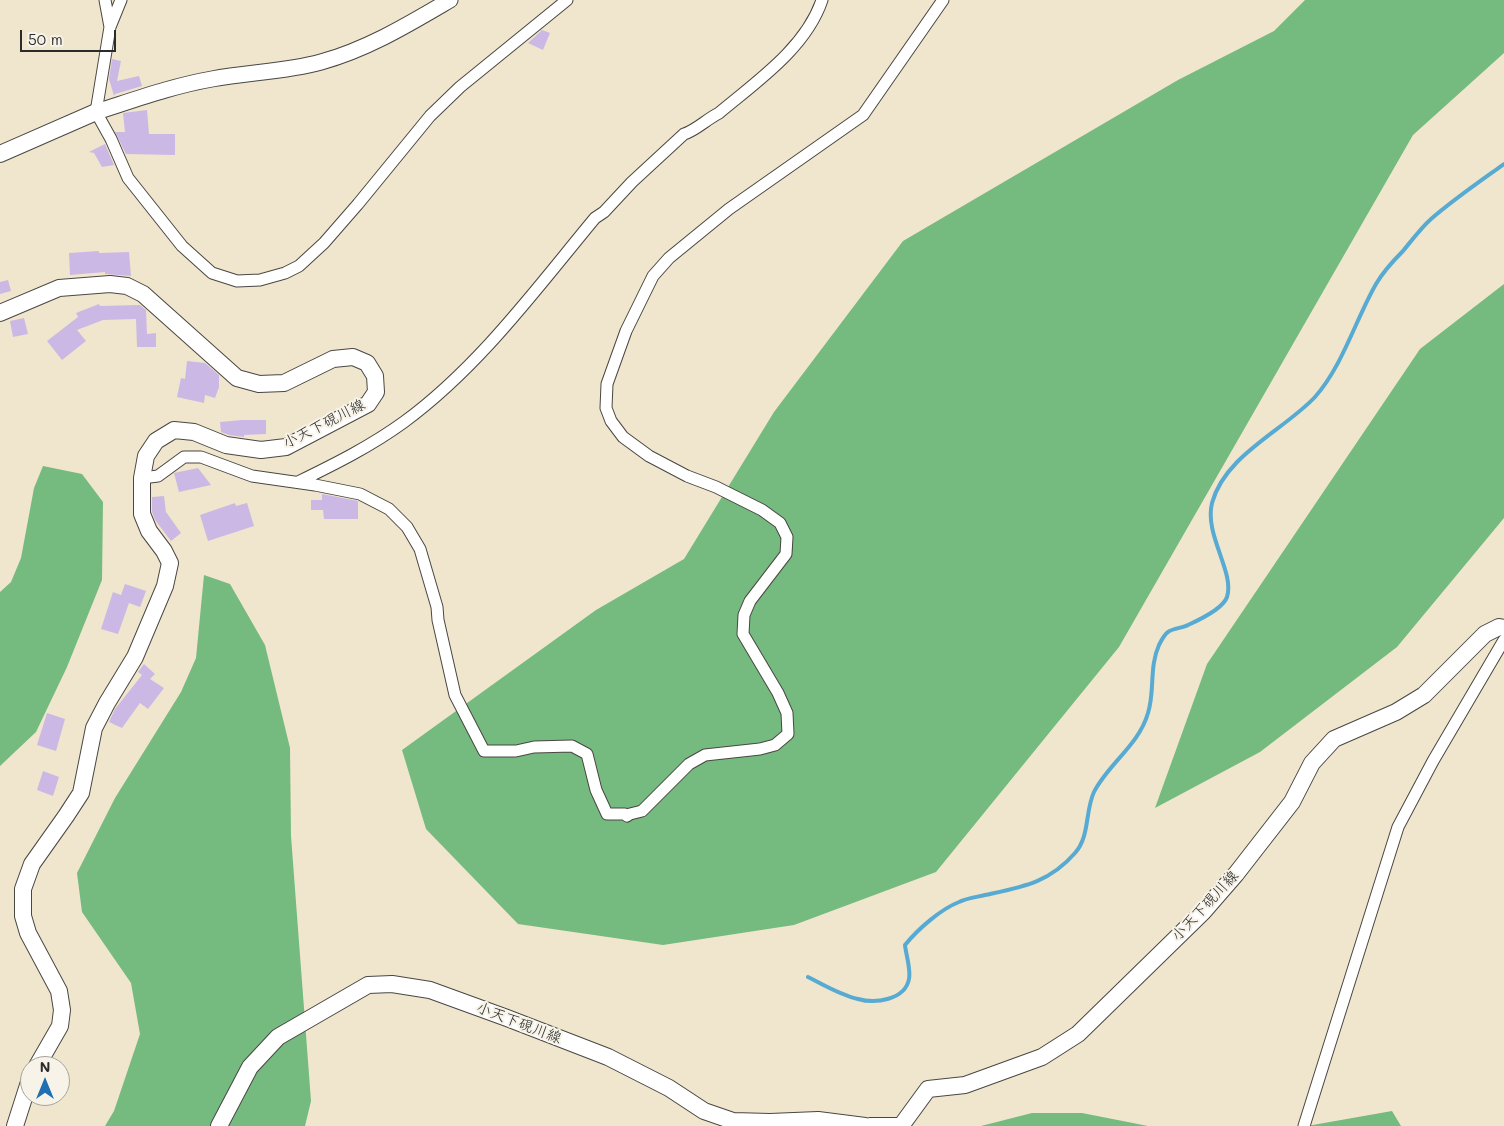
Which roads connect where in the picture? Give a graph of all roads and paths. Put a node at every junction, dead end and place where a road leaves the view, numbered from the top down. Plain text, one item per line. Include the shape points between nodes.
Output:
1 (105, 0) edge
2 (121, 0) edge
3 (450, 0) edge
4 (567, 0) edge
5 (822, 0) edge
6 (943, 0) edge
7 (110, 27) junction
8 (96, 112) junction
9 (0, 154) edge
10 (0, 313) edge
11 (142, 478) junction
12 (297, 482) junction
13 (1504, 628) edge
14 (1504, 640) edge
15 (43, 1056) edge
16 (21, 1106) edge
17 (15, 1126) edge
18 (219, 1126) edge
19 (865, 1126) edge
20 (870, 1126) edge
21 (1304, 1126) edge

1 - 7 street
2 - 7 street
3 - 8 street via 364,47 321,62 278,72 194,83
4 - 8 street via 460,87 430,116 324,243 299,266 260,280 237,281 212,273 182,246 128,178
5 - 12 street via 801,40 719,113 684,134 595,218 506,326 449,384 405,421 332,466
6 - 12 street via 864,115 729,209 653,276 626,332 607,384 606,408 623,437 649,456 762,510 780,523 787,537 786,554 750,601 744,615 742,634 787,713 788,734 775,745 760,750 705,756 689,764 642,810 628,816 607,814 596,790 587,754 572,746 484,750 455,696 437,607 420,549 407,527 389,509 360,494
7 - 8 street
8 - 9 main road
10 - 11 main road, 小天下硯川線 via 59,288 127,286 143,294 237,378 259,384 284,383 333,359 352,357 367,363 375,376 376,392 368,404 286,447 261,450 226,445 194,432 174,430 156,441 146,456
11 - 12 street via 158,476 184,457 201,457 252,476
11 - 15 main road, 小天下硯川線 via 142,514 170,564 165,586 135,657 94,728 81,793 32,864 23,889 23,916 28,933 60,992 60,1026
13 - 20 main road, 小天下硯川線 via 1485,634 1424,695 1396,712 1334,739 1312,763 1292,802 1236,874 1202,912 1078,1034 1042,1057 965,1085 928,1089 901,1126
14 - 21 street via 1398,827
16 - 17 main road
18 - 19 main road, 小天下硯川線 via 250,1067 278,1037 368,985 392,984 430,990 608,1057 669,1088 704,1111 733,1121 818,1120

